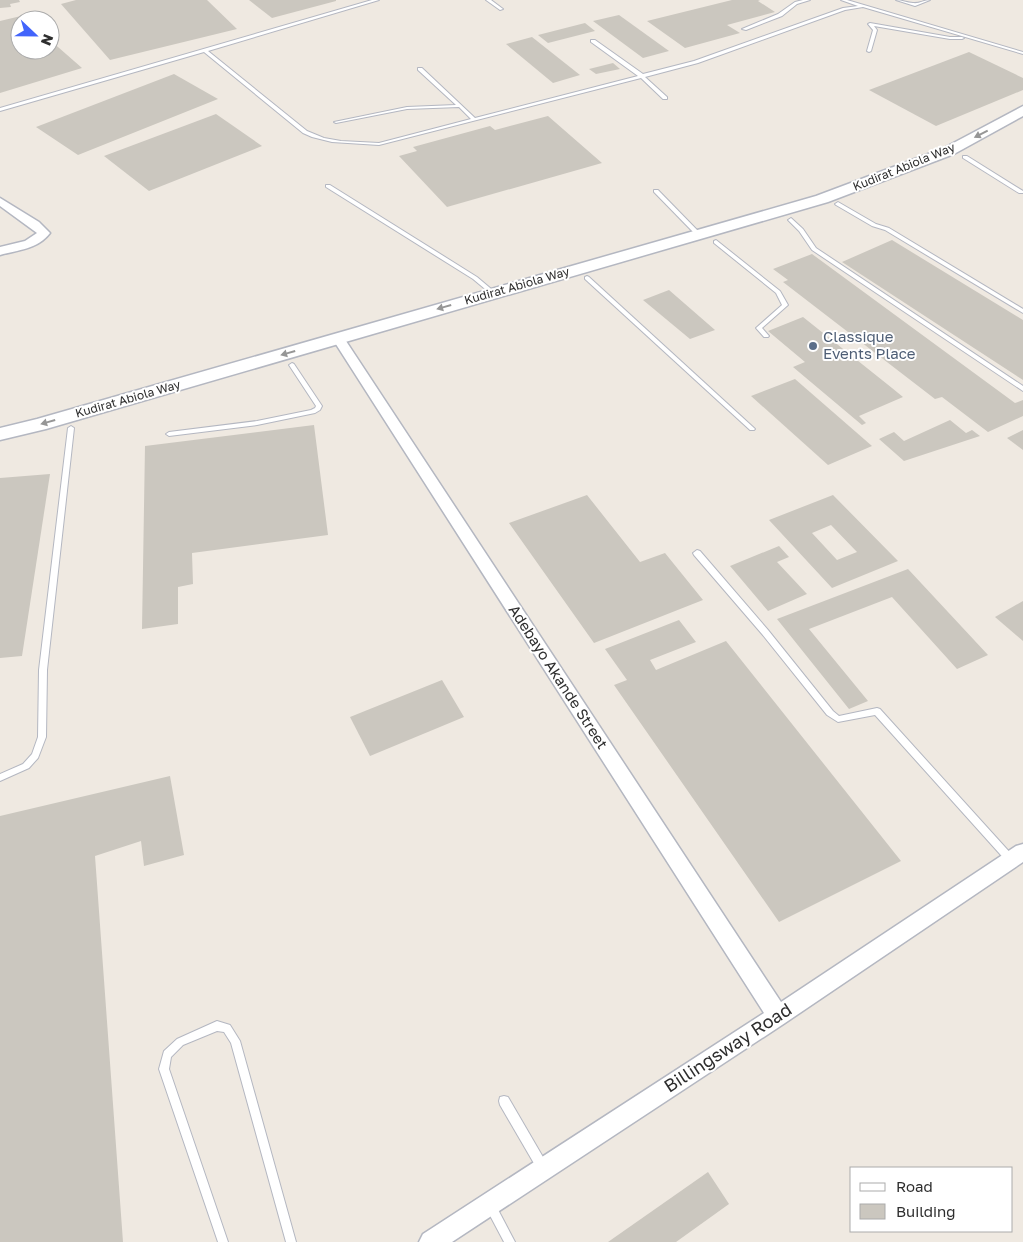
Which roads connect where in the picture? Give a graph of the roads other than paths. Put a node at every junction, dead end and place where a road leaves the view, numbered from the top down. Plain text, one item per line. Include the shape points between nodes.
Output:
1 (377, 0) edge
2 (488, 0) edge
3 (808, 0) edge
4 (843, 0) edge
5 (898, 0) edge
6 (928, 0) edge
7 (864, 6) junction
8 (501, 9) dead end
9 (744, 29) dead end
10 (967, 36) junction
11 (592, 41) dead end
12 (204, 50) junction
13 (870, 51) dead end
14 (1023, 53) edge
15 (420, 69) dead end
16 (642, 76) junction
17 (665, 98) dead end
18 (460, 106) junction
19 (0, 110) edge
20 (1023, 110) edge
21 (474, 119) junction
22 (336, 122) dead end
23 (1023, 126) edge
24 (965, 157) junction
25 (328, 186) dead end
26 (656, 191) dead end
27 (1022, 192) dead end
28 (0, 201) edge
29 (838, 204) junction
30 (791, 220) junction
31 (698, 234) junction
32 (716, 242) junction
33 (0, 251) edge
34 (587, 278) junction
35 (493, 293) junction
36 (1023, 311) edge
37 (766, 336) dead end
38 (342, 344) junction
39 (292, 365) junction
40 (1023, 389) edge
41 (71, 428) junction
42 (752, 428) dead end
43 (0, 434) edge
44 (169, 434) dead end
45 (0, 448) edge
46 (697, 553) dead end
47 (0, 778) edge
48 (1017, 856) edge
49 (778, 1016) junction
50 (504, 1101) dead end
51 (544, 1168) junction
52 (489, 1204) junction
53 (445, 1238) edge
54 (223, 1242) edge
55 (291, 1242) edge
56 (510, 1242) edge

1 - 12 lane
2 - 8 lane
3 - 9 lane
4 - 7 lane
5 - 6 lane via 915,5
7 - 10 lane
7 - 16 lane via 844,9 696,62
10 - 13 lane via 950,38 870,24 875,30
10 - 14 lane
11 - 16 lane
12 - 19 lane
12 - 21 lane via 305,132 317,138 337,143 379,144
15 - 18 lane
16 - 17 lane
16 - 21 lane
18 - 21 lane
18 - 22 lane via 407,108
20 -> 31 main road, Kudirat Abiola Way via 949,150 895,172 822,199
23 - 24 main road, Kudirat Abiola Way
24 - 27 lane
24 - 29 main road, Kudirat Abiola Way
25 - 35 lane via 476,278
26 - 31 lane
28 - 33 street via 44,233 26,245
29 - 30 main road, Kudirat Abiola Way
29 - 36 lane via 887,229
30 - 32 main road, Kudirat Abiola Way
30 - 40 lane via 814,249
31 - 35 main road, Kudirat Abiola Way
32 - 34 main road, Kudirat Abiola Way
32 - 37 lane via 778,292 786,305 759,328
34 - 38 main road, Kudirat Abiola Way
34 - 42 lane
35 -> 38 main road, Kudirat Abiola Way
38 - 39 main road, Kudirat Abiola Way
38 -> 43 main road, Kudirat Abiola Way
38 - 49 street, Adebayo Akande Street
39 - 41 main road, Kudirat Abiola Way
39 - 44 lane via 318,409 258,422
41 - 45 main road, Kudirat Abiola Way
41 - 47 lane via 43,670 42,737 35,756 26,766
46 - 48 lane via 830,713 838,719 877,711
48 - 49 street, Billingsway Road
49 - 51 street, Billingsway Road
50 - 51 lane
51 - 52 street, Billingsway Road
52 - 53 street, Billingsway Road
52 - 56 lane
54 - 55 lane via 164,1068 167,1054 180,1042 217,1026 227,1028 235,1041

